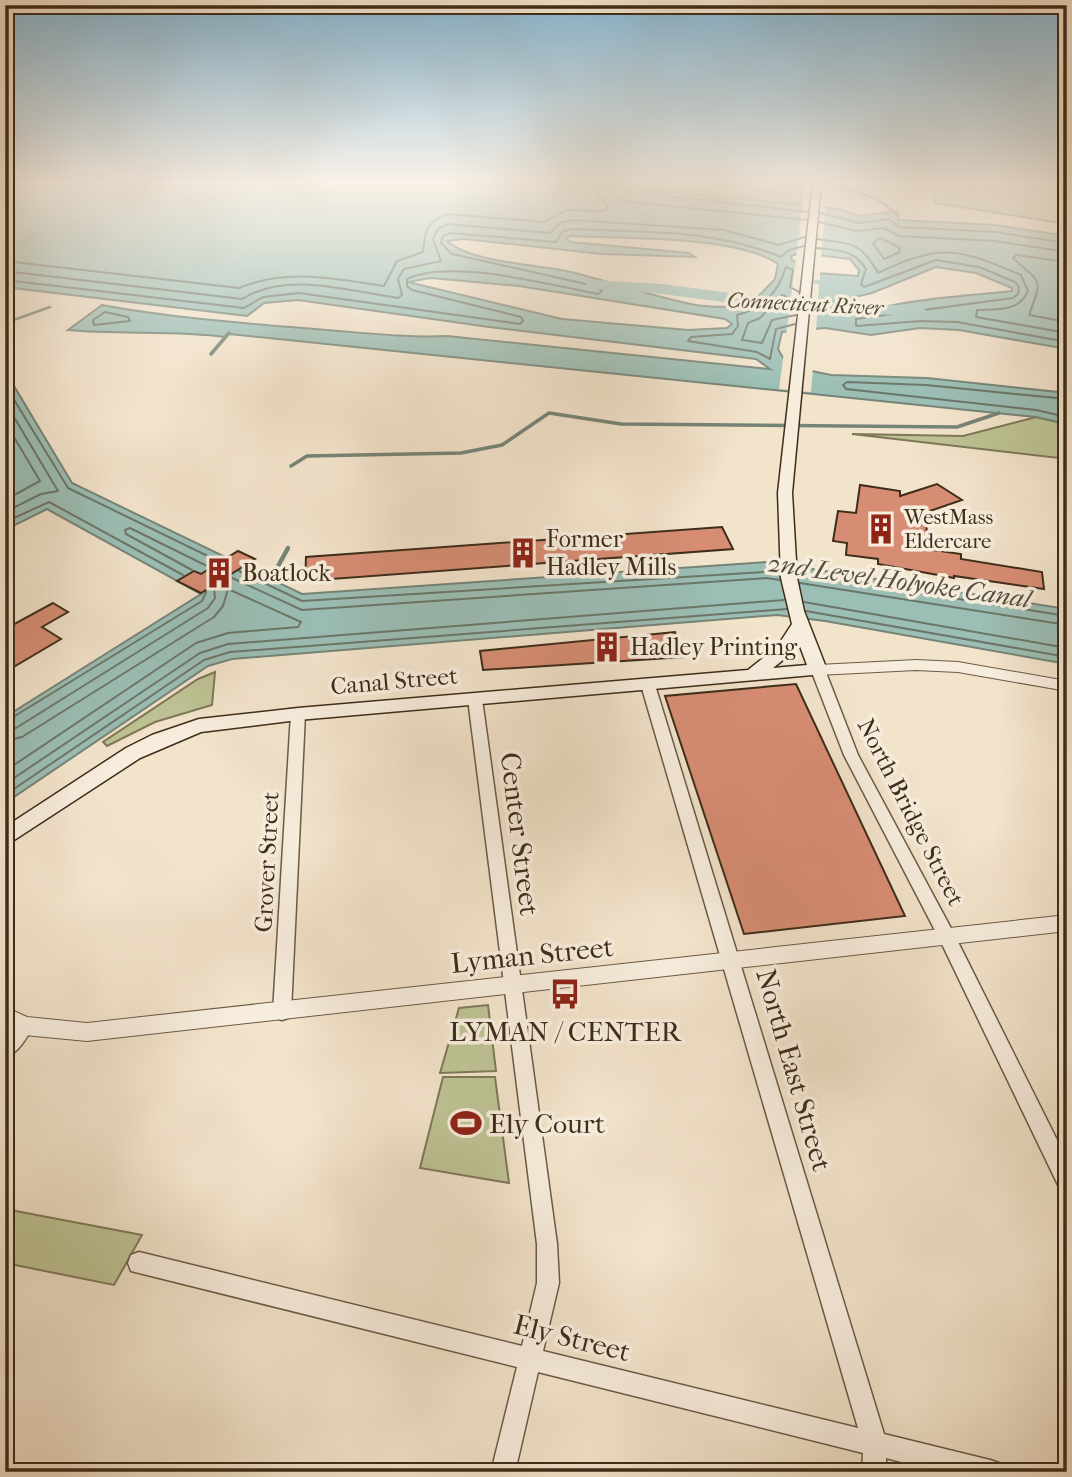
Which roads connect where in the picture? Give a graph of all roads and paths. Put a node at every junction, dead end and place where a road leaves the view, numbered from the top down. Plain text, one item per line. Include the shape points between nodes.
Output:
1 (810, 251) edge
2 (801, 623) junction
3 (818, 670) junction
4 (751, 676) junction
5 (648, 685) junction
6 (1067, 686) edge
7 (475, 699) junction
8 (298, 714) junction
9 (5, 838) edge
10 (1067, 923) edge
11 (947, 937) junction
12 (733, 962) junction
13 (512, 985) junction
14 (282, 1012) junction
15 (5, 1016) edge
16 (24, 1026) junction
17 (5, 1051) edge
18 (1067, 1182) edge
19 (139, 1263) dead end
20 (532, 1359) junction
21 (875, 1444) junction
22 (503, 1472) edge
23 (874, 1472) edge
24 (990, 1472) edge

1 - 2 main road, North Bridge Street via 785,493 789,578
2 - 3 main road, North Bridge Street
2 - 4 main road via 783,651
3 - 4 main road, Canal Street
3 - 6 street via 958,667
3 - 11 street, North Bridge Street via 850,755
4 - 5 main road, Canal Street
5 - 7 main road, Canal Street
5 - 12 street, North East Street
7 - 8 main road, Canal Street
7 - 13 street, Center Street
8 - 9 main road, Canal Street via 221,722 159,740
8 - 14 street, Grover Street
10 - 11 street, Lyman Street
11 - 12 street, Lyman Street
11 - 18 street, North Bridge Street
12 - 13 street, Lyman Street
12 - 21 street, North East Street
13 - 14 street, Lyman Street
13 - 20 street, Center Street via 547,1244 548,1283
14 - 16 street, Lyman Street via 87,1032
15 - 16 street, Lyman Street
16 - 17 street
19 - 20 street, Ely Street
20 - 21 street, Ely Street
20 - 22 street, Center Street
21 - 23 street, North East Street
21 - 24 street, Ely Street

